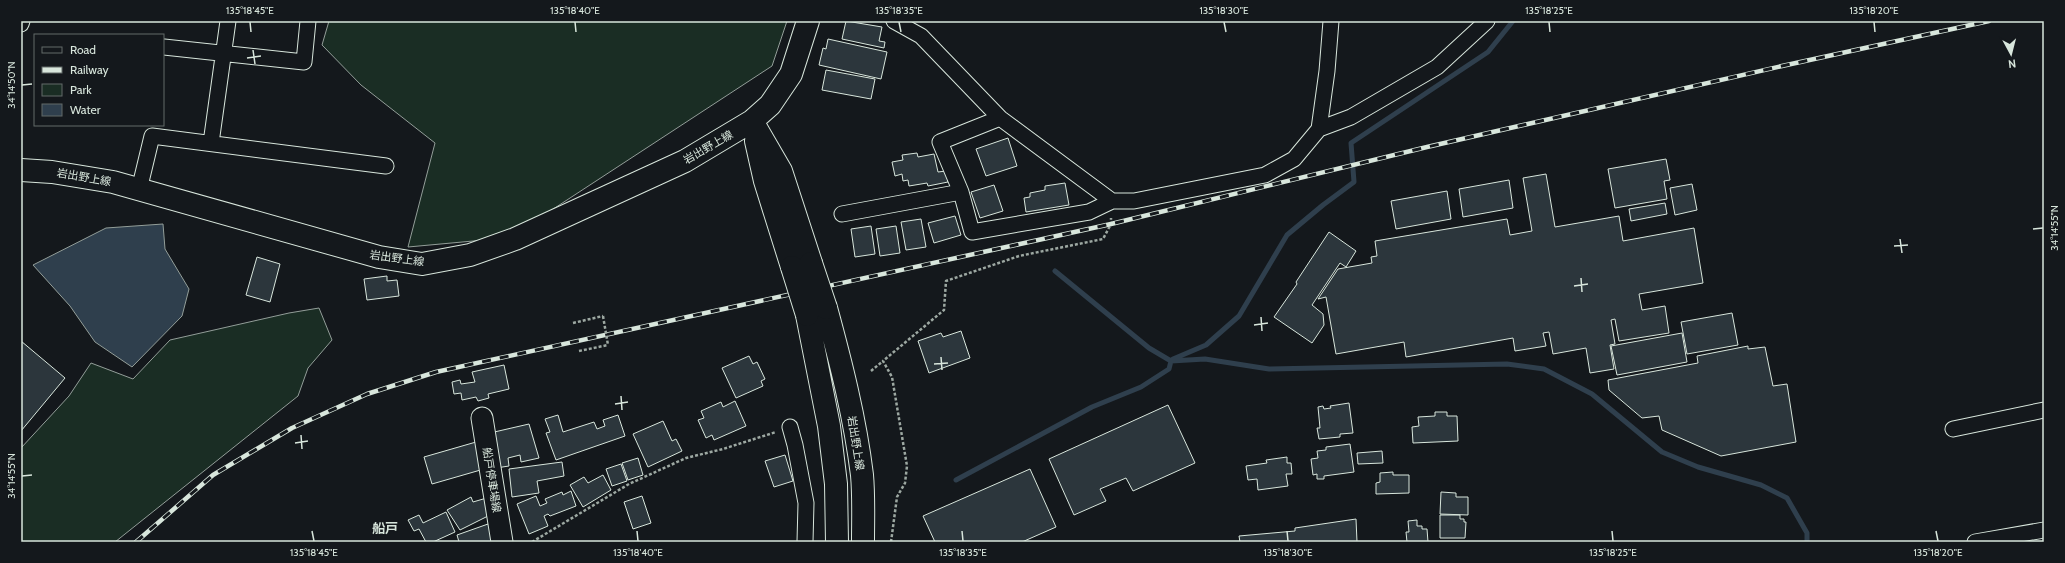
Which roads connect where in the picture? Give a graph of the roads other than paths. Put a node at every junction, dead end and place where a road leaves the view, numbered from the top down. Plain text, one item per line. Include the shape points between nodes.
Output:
1 (22, 21) edge
2 (228, 21) edge
3 (308, 21) edge
4 (808, 21) edge
5 (894, 21) edge
6 (1331, 21) edge
7 (1487, 21) edge
8 (21, 24) edge
9 (164, 47) dead end
10 (224, 54) junction
11 (1000, 118) junction
12 (752, 121) junction
13 (1319, 129) junction
14 (211, 143) junction
15 (386, 166) dead end
16 (21, 170) edge
17 (139, 190) junction
18 (961, 192) junction
19 (1112, 201) junction
20 (842, 214) dead end
21 (816, 312) junction
22 (2044, 410) edge
23 (482, 418) dead end
24 (790, 427) road end
25 (1953, 429) dead end
26 (2044, 530) edge
27 (502, 542) edge
28 (805, 542) edge
29 (837, 542) edge
30 (863, 542) edge
31 (1975, 542) edge

1 - 8 street
2 - 10 street
3 - 10 street via 304,62
4 - 12 main road via 791,74 770,105
5 - 11 street via 921,36
6 - 13 street
7 - 13 street via 1437,67 1351,117
9 - 10 street
10 - 14 street
11 - 18 street via 940,142
11 - 19 street
12 - 17 main road, 岩出野上線 via 685,161 516,239 470,255 422,264 379,257
12 - 21 main road, 岩出野上線, bridge via 765,181 801,265
13 - 19 street via 1294,159 1265,175 1134,201
14 - 15 street
14 - 17 street via 152,136
16 - 17 main road, 岩出野上線 via 52,172 113,182
18 - 19 street via 972,232 1089,212
18 - 20 street
21 - 29 main road, 岩出野上線 via 836,484
21 - 30 main road, 岩出野上線 via 839,356 853,418 862,476
22 - 25 street
23 - 27 main road, 船戸停車場線
24 - 28 street via 806,503
26 - 31 street

